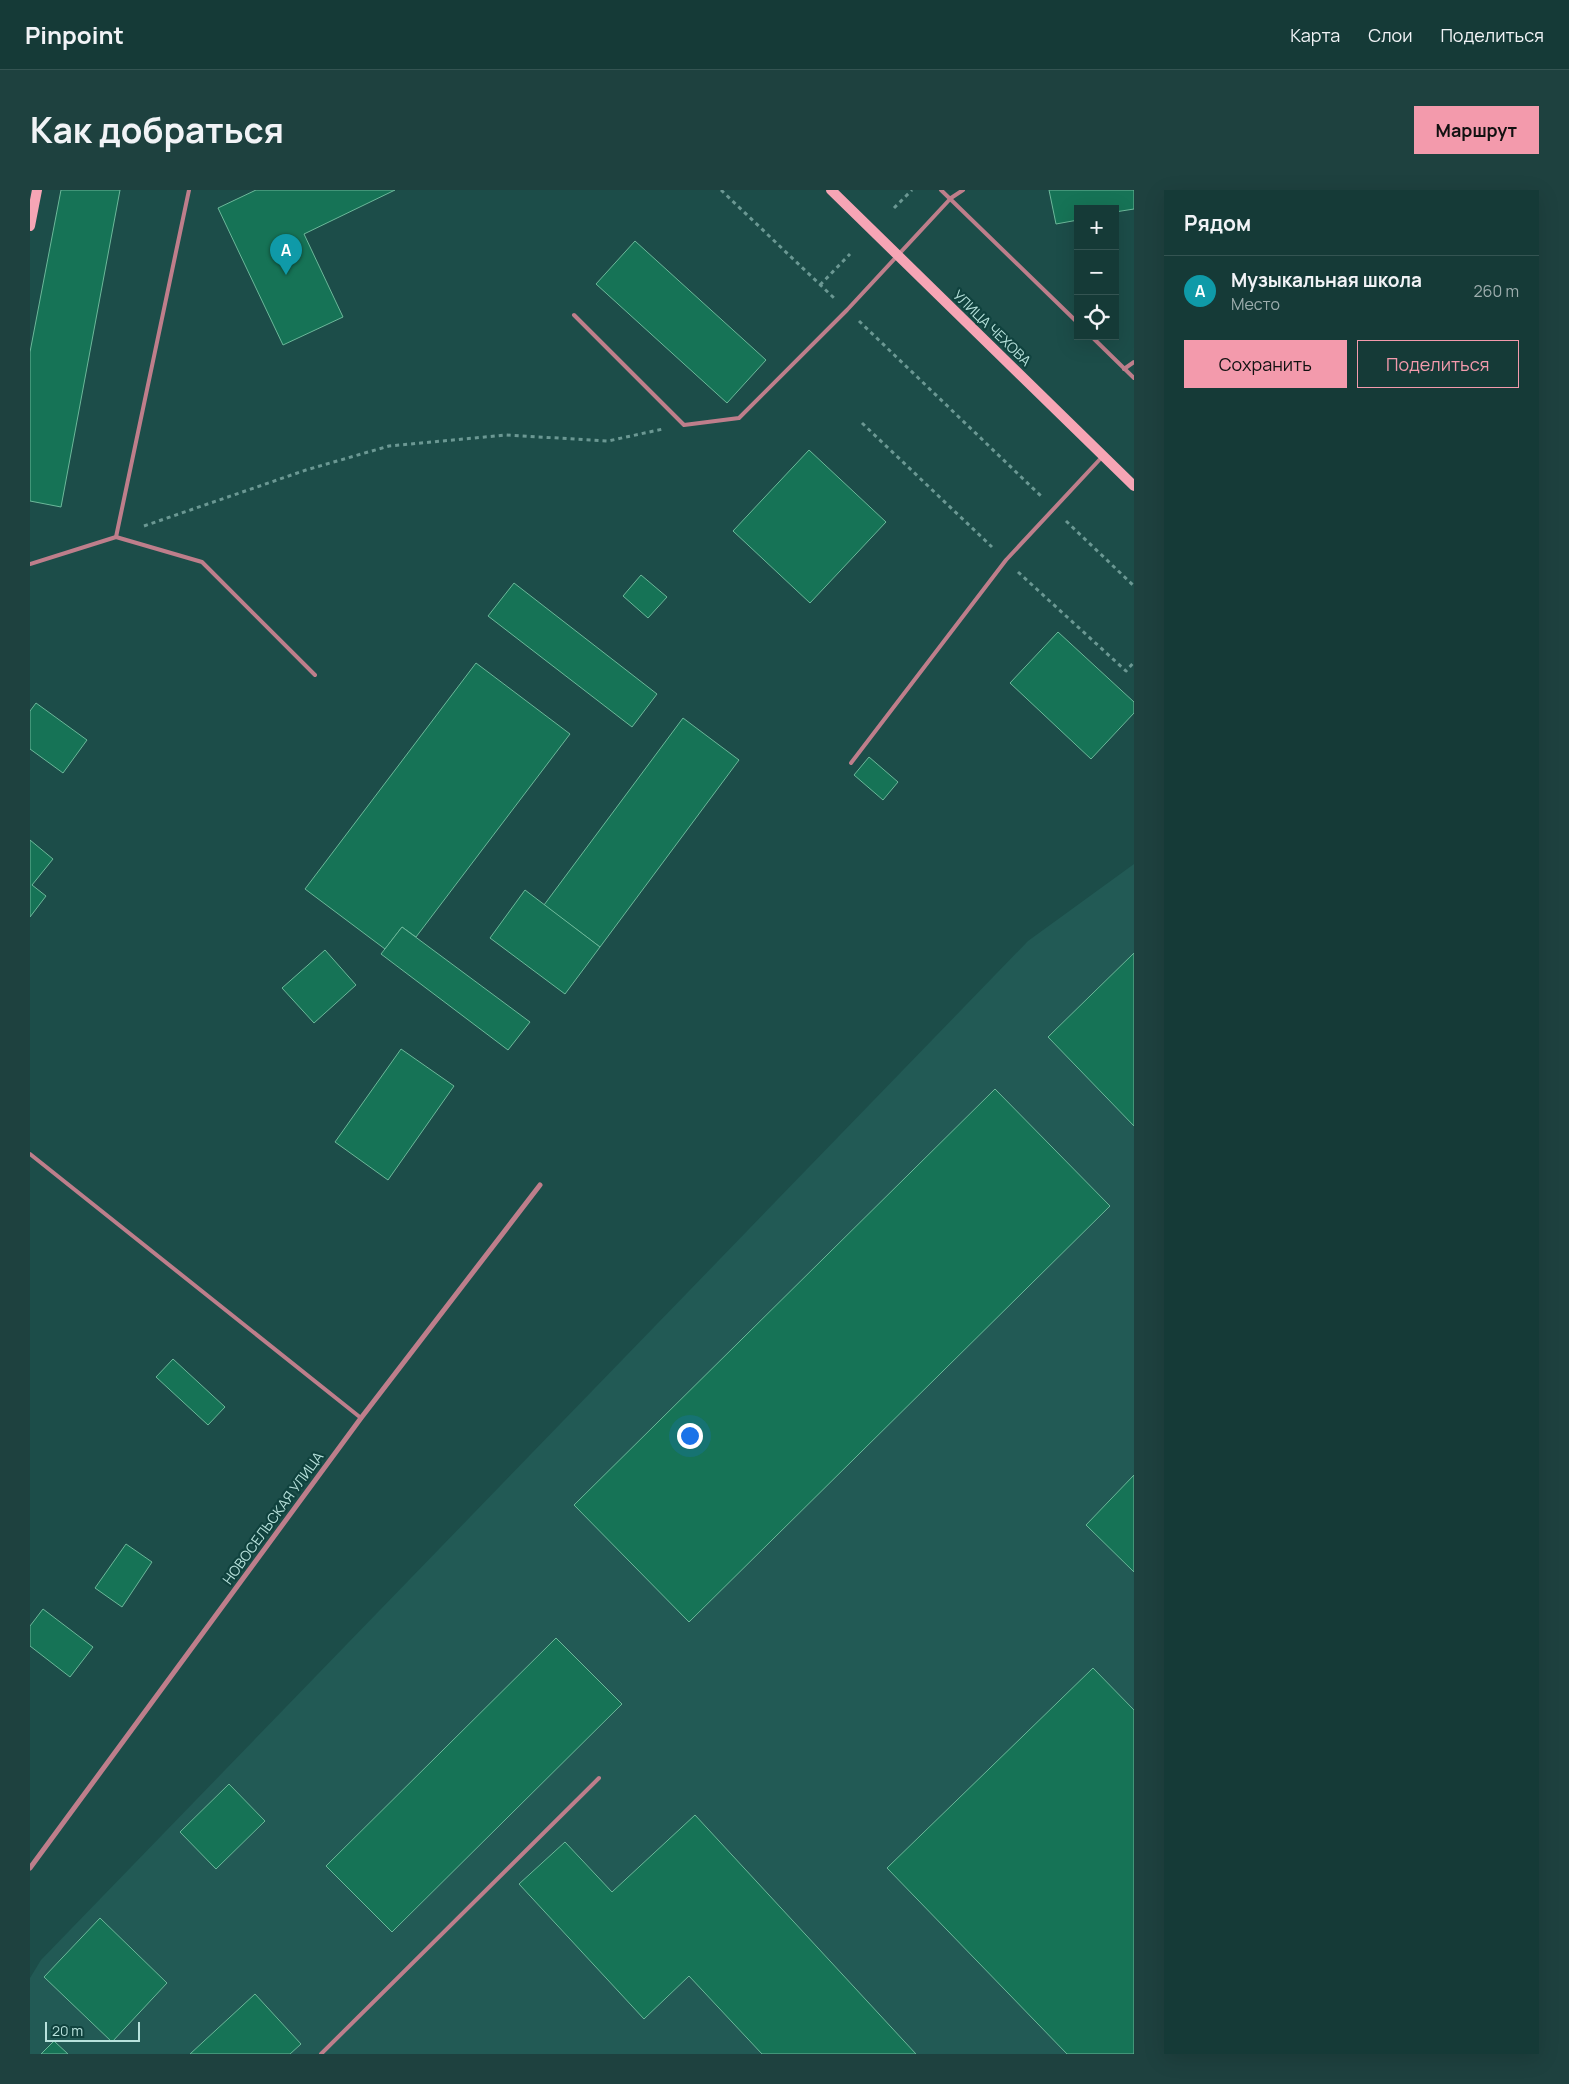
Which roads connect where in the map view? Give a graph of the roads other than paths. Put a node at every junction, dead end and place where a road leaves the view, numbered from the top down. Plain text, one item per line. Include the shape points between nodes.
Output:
1 (37, 190) edge
2 (189, 190) edge
3 (831, 190) edge
4 (942, 190) edge
5 (962, 190) edge
6 (951, 198) junction
7 (30, 226) edge
8 (898, 255) junction
9 (574, 315) dead end
10 (1074, 319) edge
11 (1095, 340) edge
12 (1134, 362) edge
13 (1124, 369) junction
14 (1134, 378) edge
15 (1104, 456) junction
16 (1134, 486) edge
17 (116, 537) junction
18 (30, 564) edge
19 (315, 675) dead end
20 (851, 763) dead end
21 (30, 1154) edge
22 (540, 1184) dead end
23 (360, 1418) junction
24 (599, 1778) dead end
25 (30, 1868) edge
26 (321, 2054) edge

1 - 7 main road
2 - 17 lane
3 - 8 main road, УЛИЦА ЧЕХОВА
4 - 6 lane
5 - 6 lane
6 - 8 lane
6 - 10 lane
8 - 9 lane via 739,418 684,424
8 - 15 main road, УЛИЦА ЧЕХОВА
11 - 13 lane
12 - 13 lane
13 - 14 lane
15 - 16 main road, УЛИЦА ЧЕХОВА
15 - 20 lane via 1006,560
17 - 18 lane
17 - 19 lane via 202,562
21 - 23 lane
22 - 23 street, НОВОСЕЛЬСКАЯ УЛИЦА
23 - 25 street, НОВОСЕЛЬСКАЯ УЛИЦА
24 - 26 lane

